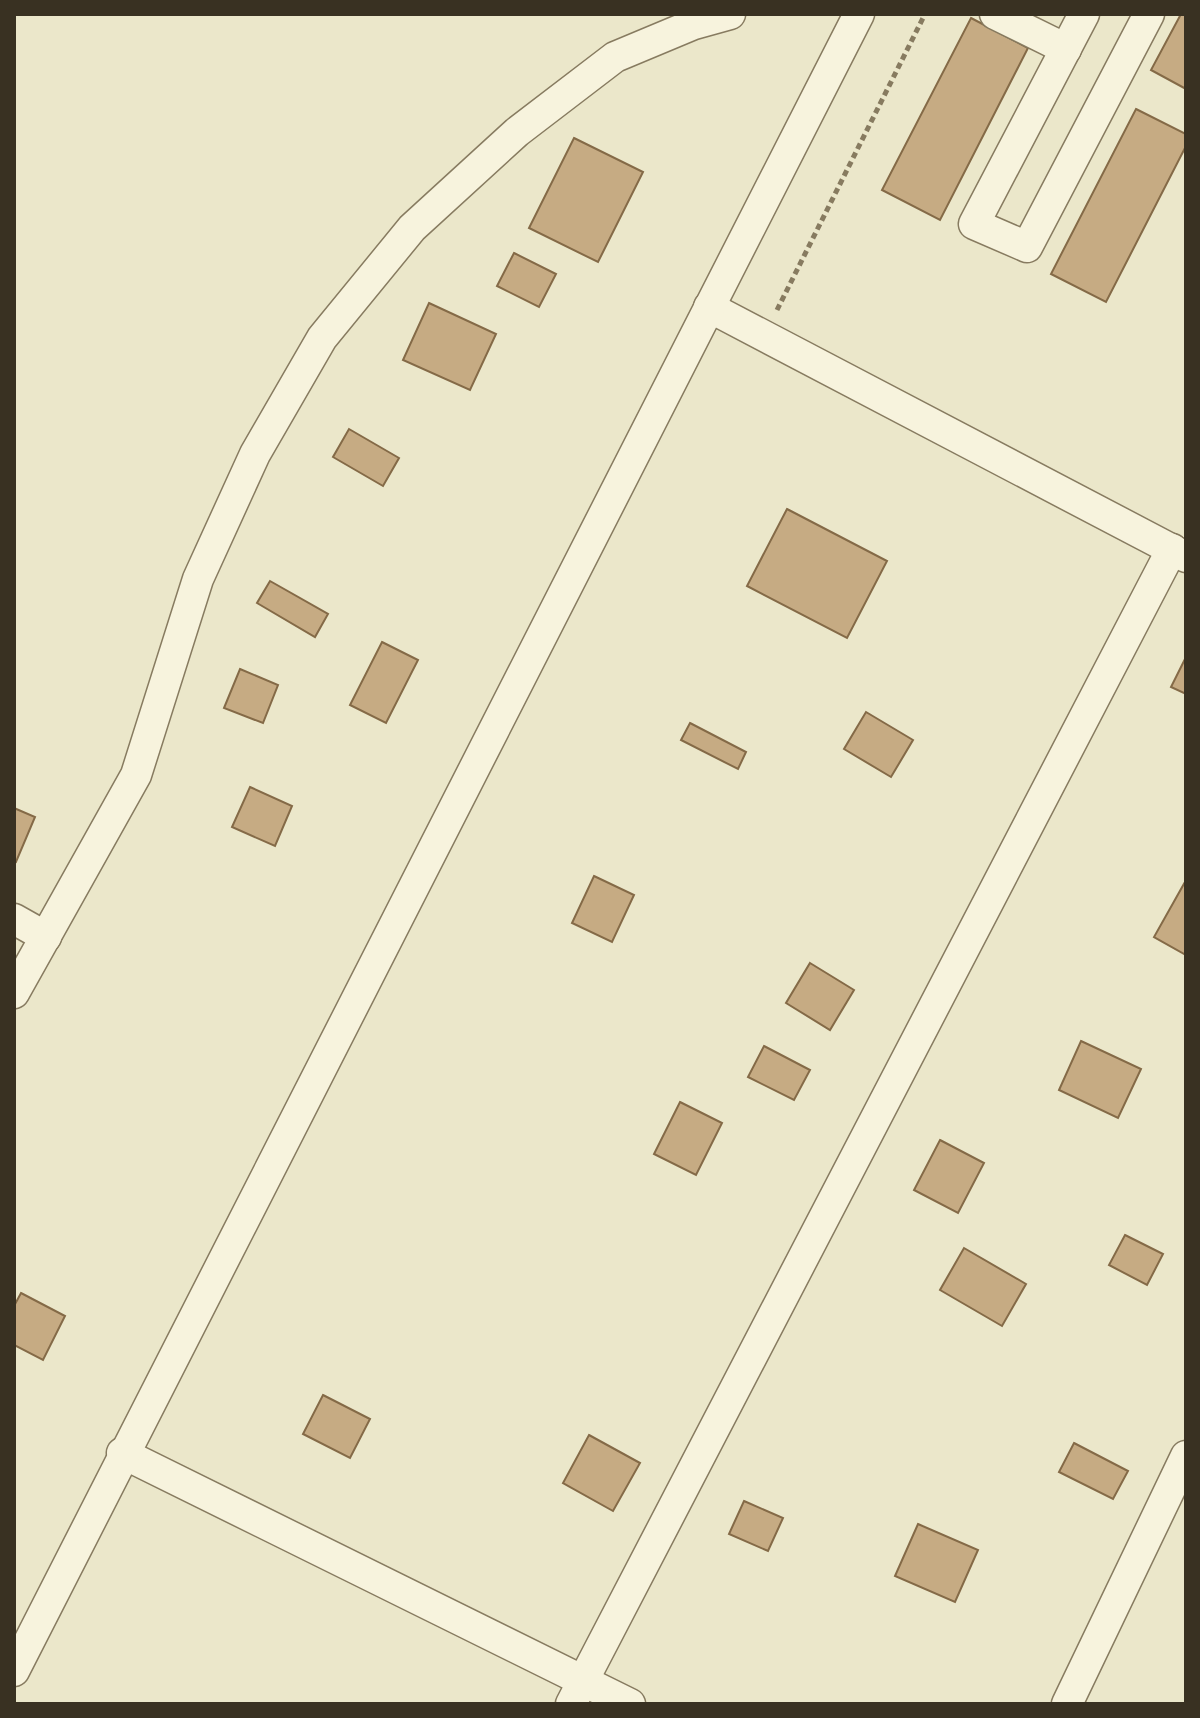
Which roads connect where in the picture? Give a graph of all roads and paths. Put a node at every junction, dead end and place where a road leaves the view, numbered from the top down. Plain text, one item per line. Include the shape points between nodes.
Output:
1 (730, 14) edge
2 (859, 14) edge
3 (925, 14) edge
4 (995, 14) edge
5 (1084, 14) edge
6 (1149, 14) edge
7 (693, 19) edge
8 (1066, 49) junction
9 (709, 307) junction
10 (764, 336) junction
11 (1179, 553) edge
12 (14, 919) edge
13 (46, 937) junction
14 (14, 993) edge
15 (122, 1453) junction
16 (1186, 1456) edge
17 (14, 1671) edge
18 (577, 1692) edge
19 (630, 1704) edge
20 (1067, 1704) edge

1 - 7 street
2 - 9 street
3 - 10 path
4 - 8 street
5 - 8 street
6 - 8 street via 1027,247 974,224
7 - 13 street via 615,57 517,132 412,228 322,338 255,454 198,579 136,775
9 - 10 street
9 - 15 street
10 - 11 street
11 - 18 street
12 - 13 street
13 - 14 street
15 - 17 street
15 - 18 street
16 - 20 street
18 - 19 street

